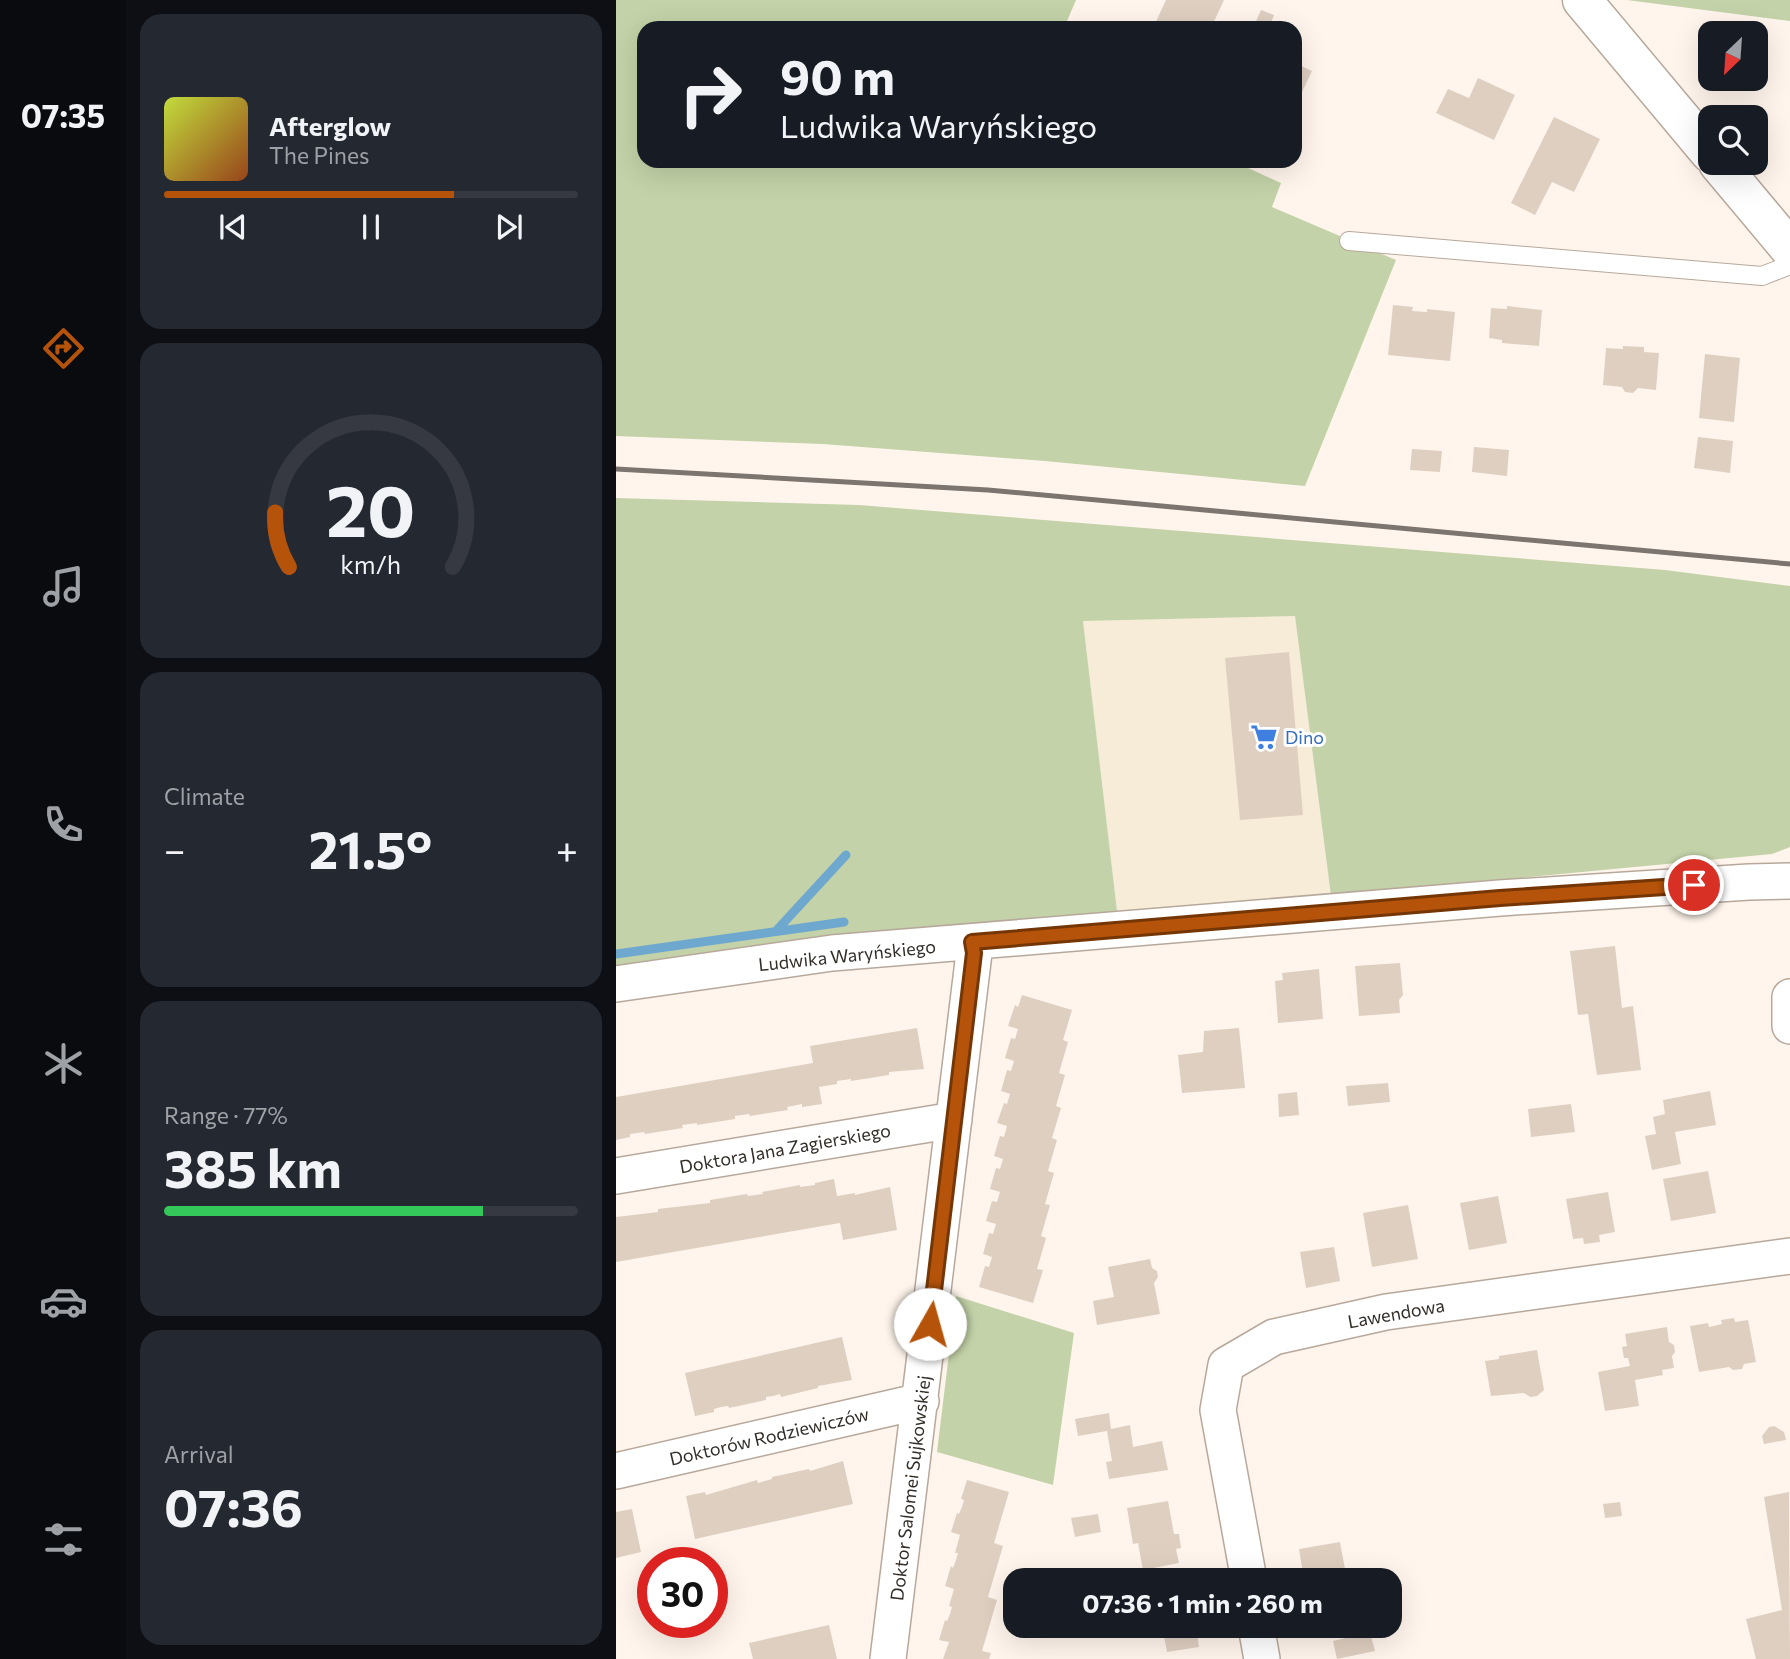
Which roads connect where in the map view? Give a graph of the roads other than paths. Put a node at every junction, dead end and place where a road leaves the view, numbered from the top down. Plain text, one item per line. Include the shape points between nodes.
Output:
1 (1582, 0) edge
2 (1698, 139) edge
3 (1728, 175) edge
4 (1349, 241) dead end
5 (1790, 250) edge
6 (1790, 265) edge
7 (1790, 881) edge
8 (972, 942) junction
9 (616, 984) edge
10 (1790, 997) edge
11 (1790, 1026) edge
12 (954, 1120) junction
13 (616, 1177) edge
14 (1790, 1256) edge
15 (921, 1401) junction
16 (616, 1471) edge
17 (1247, 1568) edge
18 (888, 1659) edge

1 - 2 street
3 - 5 street
4 - 6 lane via 1762,276
7 - 8 street, Ludwika Waryńskiego via 1500,898
8 - 9 street, Ludwika Waryńskiego via 832,953
8 - 12 street, Doktor Salomei Sujkowskiej
10 - 11 street
12 - 13 street, Doktora Jana Zagierskiego
12 - 15 street, Doktor Salomei Sujkowskiej
14 - 17 street, Lawendowa via 1386,1312 1274,1337 1226,1365 1218,1410
15 - 16 street, Doktorów Rodziewiczów
15 - 18 street, Doktor Salomei Sujkowskiej

